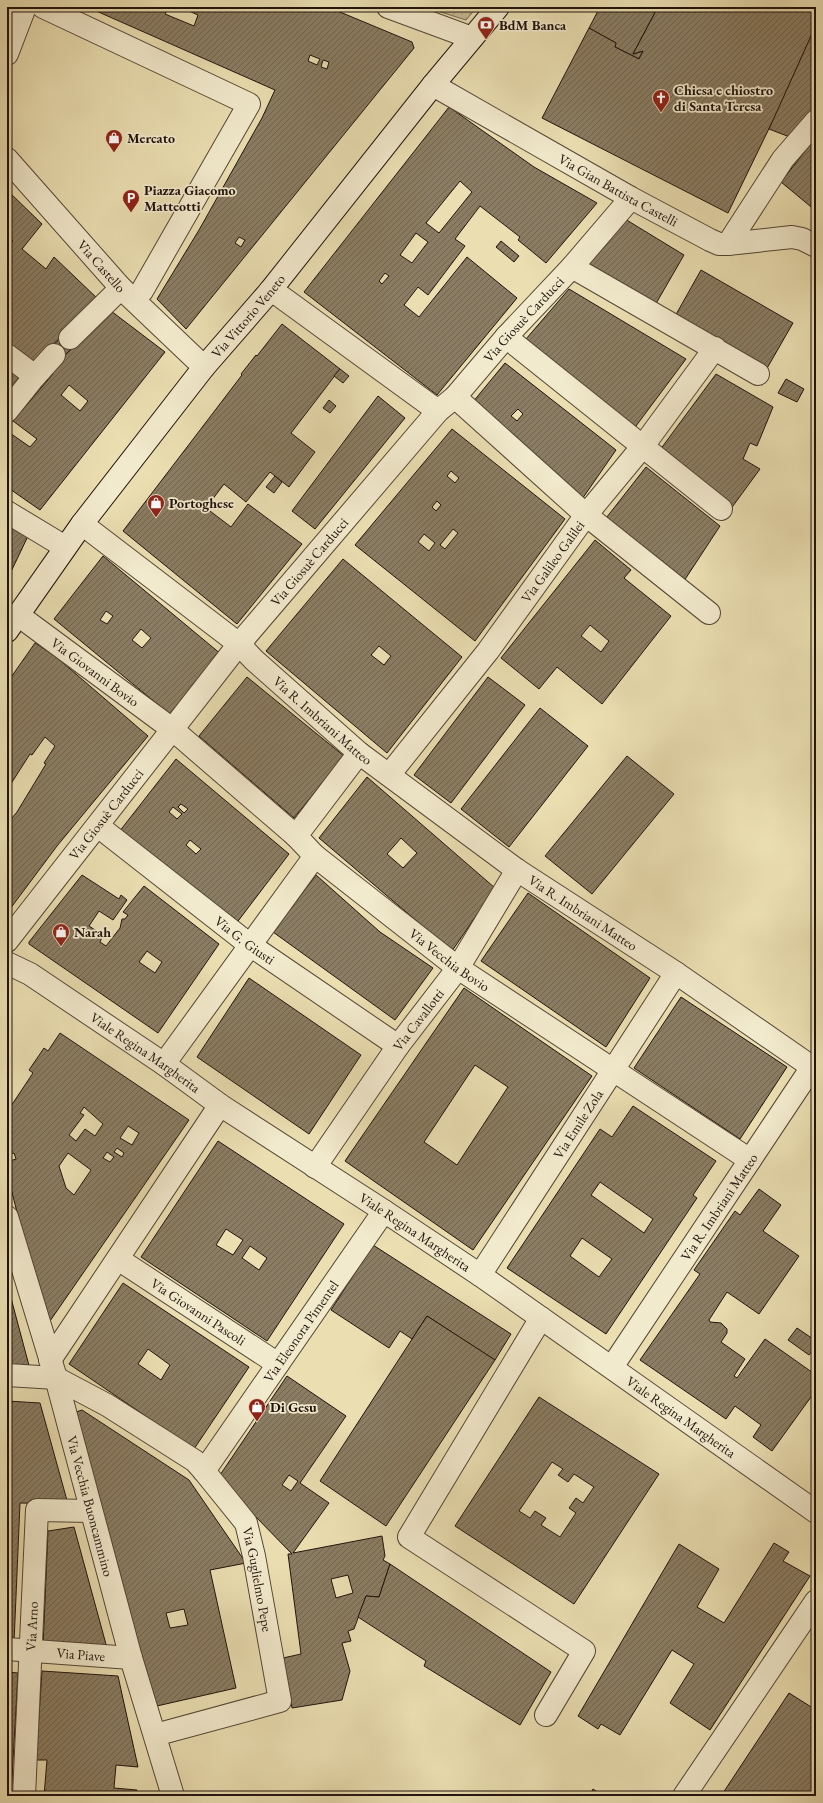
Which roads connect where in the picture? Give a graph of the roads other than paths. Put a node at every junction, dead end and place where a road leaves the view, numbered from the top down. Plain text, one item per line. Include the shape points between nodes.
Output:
1 (25, 7) edge
2 (43, 7) edge
3 (388, 7) edge
4 (498, 7) edge
5 (472, 38) junction
6 (7, 54) edge
7 (433, 85) junction
8 (816, 121) edge
9 (7, 159) edge
10 (631, 198) junction
11 (728, 244) junction
12 (816, 246) edge
13 (572, 266) junction
14 (121, 288) junction
15 (142, 291) dead end
16 (270, 291) junction
17 (506, 337) junction
18 (70, 338) dead end
19 (715, 348) junction
20 (7, 355) edge
21 (54, 355) dead end
22 (204, 367) junction
23 (758, 374) dead end
24 (35, 376) junction
25 (455, 397) junction
26 (7, 411) edge
27 (438, 411) junction
28 (643, 446) junction
29 (721, 509) dead end
30 (7, 512) edge
31 (586, 515) junction
32 (82, 524) junction
33 (65, 547) junction
34 (709, 613) dead end
35 (13, 623) edge
36 (239, 644) junction
37 (172, 728) junction
38 (359, 753) junction
39 (389, 775) junction
40 (98, 826) junction
41 (296, 836) junction
42 (315, 856) junction
43 (517, 870) junction
44 (7, 941) edge
45 (250, 945) junction
46 (7, 964) edge
47 (458, 968) junction
48 (676, 972) junction
49 (398, 1046) junction
50 (164, 1064) junction
51 (614, 1070) junction
52 (220, 1104) junction
53 (750, 1160) junction
54 (315, 1167) junction
55 (384, 1211) junction
56 (7, 1217) edge
57 (118, 1259) junction
58 (480, 1275) junction
59 (541, 1318) junction
60 (278, 1364) junction
61 (612, 1367) junction
62 (53, 1369) junction
63 (7, 1375) edge
64 (204, 1471) junction
65 (91, 1511) junction
66 (816, 1512) edge
67 (816, 1601) edge
68 (7, 1649) edge
69 (30, 1651) junction
70 (131, 1658) junction
71 (546, 1715) dead end
72 (155, 1735) junction
73 (24, 1796) edge
74 (174, 1796) edge
75 (684, 1796) edge

1 - 6 street
2 - 15 street via 249,104
3 - 5 street
4 - 5 street, Via Vittorio Veneto
5 - 7 street, Via Vittorio Veneto
7 - 10 street, Via Gian Battista Castelli
7 - 16 street, Via Vittorio Veneto
8 - 11 street via 783,159
9 - 14 street, Via Castello
10 - 11 street, Via Gian Battista Castelli via 710,240
10 - 13 street, Via Giosuè Carducci
11 - 12 street, Via Gian Battista Castelli via 784,236 802,239
13 - 17 street, Via Giosuè Carducci
13 - 19 street
14 - 18 street
14 - 22 street, Via Castello
16 - 22 street, Via Vittorio Veneto
16 - 27 street
17 - 25 street, Via Giosuè Carducci
17 - 28 street
19 - 23 street
19 - 28 street, Via Galileo Galilei
20 - 24 street
21 - 24 street
22 - 32 street, Via Vittorio Veneto
24 - 26 street
25 - 27 street, Via Giosuè Carducci
25 - 31 street
27 - 36 street, Via Giosuè Carducci
28 - 29 street
28 - 31 street, Via Galileo Galilei
30 - 33 street
31 - 34 street
31 - 39 street, Via Galileo Galilei via 488,651
32 - 33 street, Via Vittorio Veneto
32 - 36 street, Via R. Imbriani Matteo
33 - 35 street, Via Vittorio Veneto
35 - 37 street, Via Giovanni Bovio
36 - 37 street, Via Giosuè Carducci
36 - 38 street, Via R. Imbriani Matteo
37 - 40 street, Via Giosuè Carducci
37 - 41 street, Via Vecchia Bovio
38 - 39 street, Via R. Imbriani Matteo
38 - 41 street
39 - 43 street, Via R. Imbriani Matteo
40 - 44 street, Via Giosuè Carducci
40 - 45 street, Via G. Giusti
41 - 42 street, Via Vecchia Bovio
42 - 45 street
42 - 47 street, Via Vecchia Bovio
43 - 47 street, Via Cavallotti
43 - 48 street, Via R. Imbriani Matteo
45 - 49 street, Via G. Giusti
45 - 50 street
46 - 50 street, Viale Regina Margherita via 30,974
47 - 49 street, Via Cavallotti
47 - 51 street, Via Vecchia Bovio
48 - 51 street, Via Emile Zola
48 - 53 street, Via R. Imbriani Matteo via 812,1067
49 - 54 street, Via Cavallotti
50 - 52 street, Viale Regina Margherita
51 - 53 street, Via Vecchia Bovio
51 - 58 street, Via Emile Zola
52 - 54 street, Viale Regina Margherita
52 - 57 street
53 - 61 street, Via R. Imbriani Matteo
54 - 55 street, Viale Regina Margherita
55 - 58 street, Viale Regina Margherita
55 - 60 street, Via Eleonora Pimentel
56 - 62 street, Via Vecchia Buoncammino
57 - 60 street, Via Giovanni Pascoli
57 - 62 street
58 - 59 street, Viale Regina Margherita
59 - 61 street, Viale Regina Margherita
59 - 71 street via 409,1537 584,1651
60 - 64 street, Via Eleonora Pimentel
61 - 66 street, Viale Regina Margherita
62 - 63 street, Via Guglielmo Pepe
62 - 64 street, Via Guglielmo Pepe via 196,1461
62 - 65 street, Via Vecchia Buoncammino
64 - 72 street, Via Guglielmo Pepe via 246,1523 280,1701
65 - 69 street, Via Arno via 37,1510
65 - 70 street, Via Vecchia Buoncammino
67 - 75 street
68 - 69 street, Via Piave
69 - 70 street, Via Piave
69 - 73 street, Via Arno
70 - 72 street, Via Vecchia Buoncammino
72 - 74 street, Via Vecchia Buoncammino

